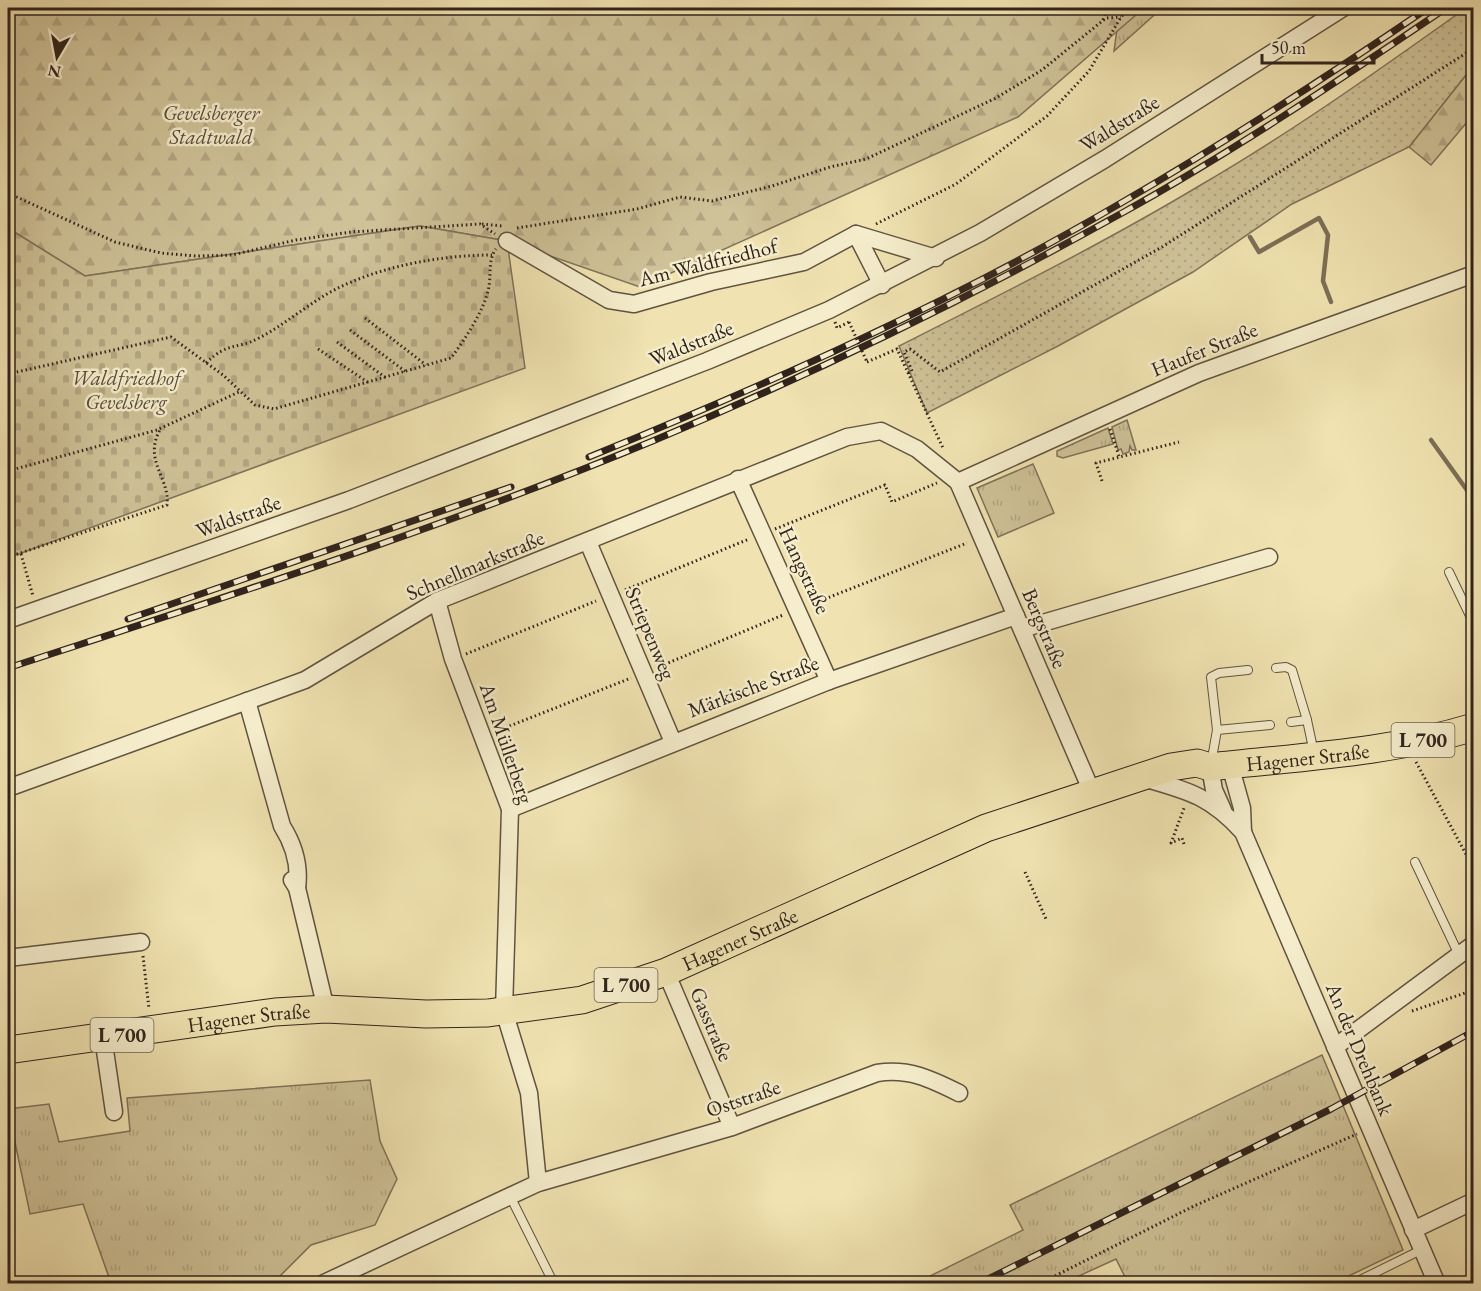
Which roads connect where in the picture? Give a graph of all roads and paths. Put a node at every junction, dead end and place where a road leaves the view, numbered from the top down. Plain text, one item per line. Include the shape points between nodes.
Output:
1 (1107, 8) edge
2 (1129, 8) edge
3 (1343, 8) edge
4 (1120, 17) junction
5 (1102, 21) junction
6 (1473, 48) edge
7 (8, 194) edge
8 (480, 224) junction
9 (856, 234) junction
10 (507, 241) junction
11 (492, 255) junction
12 (936, 258) junction
13 (1473, 274) edge
14 (882, 285) junction
15 (365, 318) dead end
16 (849, 322) dead end
17 (350, 330) dead end
18 (337, 342) dead end
19 (318, 349) dead end
20 (206, 363) junction
21 (426, 365) junction
22 (406, 372) junction
23 (908, 373) junction
24 (8, 374) edge
25 (386, 378) junction
26 (369, 383) junction
27 (241, 391) junction
28 (161, 428) junction
29 (1112, 434) dead end
30 (1179, 442) dead end
31 (945, 452) dead end
32 (1119, 456) junction
33 (8, 471) edge
34 (738, 479) junction
35 (1102, 481) dead end
36 (958, 482) junction
37 (763, 534) junction
38 (981, 538) junction
39 (588, 542) junction
40 (20, 553) junction
41 (8, 556) edge
42 (1269, 557) dead end
43 (1449, 572) dead end
44 (611, 595) junction
45 (34, 600) dead end
46 (437, 601) junction
47 (798, 609) junction
48 (8, 620) edge
49 (1019, 622) junction
50 (1473, 624) edge
51 (453, 659) junction
52 (1276, 668) dead end
53 (1248, 670) dead end
54 (645, 672) junction
55 (829, 681) junction
56 (247, 701) junction
57 (1306, 720) junction
58 (1291, 722) dead end
59 (1269, 725) dead end
60 (1473, 727) edge
61 (1217, 730) junction
62 (482, 737) junction
63 (673, 742) junction
64 (1406, 744) junction
65 (1314, 756) junction
66 (1220, 766) junction
67 (1142, 778) junction
68 (8, 788) edge
69 (1092, 792) junction
70 (510, 809) junction
71 (1223, 810) junction
72 (1179, 821) dead end
73 (1243, 832) junction
74 (1184, 844) dead end
75 (1415, 862) dead end
76 (1473, 869) edge
77 (1025, 872) dead end
78 (1046, 919) dead end
79 (141, 942) joint
80 (1473, 944) edge
81 (1459, 955) junction
82 (8, 958) edge
83 (666, 972) junction
84 (1473, 990) edge
85 (1457, 996) dead end
86 (326, 1010) junction
87 (504, 1011) junction
88 (151, 1030) junction
89 (103, 1037) junction
90 (1335, 1047) junction
91 (8, 1050) edge
92 (959, 1093) dead end
93 (114, 1112) dead end
94 (732, 1127) junction
95 (1369, 1128) junction
96 (538, 1183) junction
97 (510, 1196) junction
98 (1473, 1201) edge
99 (1413, 1230) junction
100 (1421, 1250) junction
101 (322, 1284) edge
102 (554, 1284) edge
103 (1039, 1284) edge
104 (1352, 1284) edge
105 (1437, 1284) edge

1 - 5 path
2 - 4 path
3 - 12 street, Waldstraße via 1105,159
4 - 5 path
4 - 9 path via 1089,71 1047,116 956,184
5 - 8 path via 1042,70 996,98 866,159 712,201 680,197 637,209 521,228
6 - 23 path via 1162,247 940,372 910,349 904,352 912,371
7 - 8 path via 116,242 161,253 196,256 232,255 351,232
8 - 10 path
9 - 10 street, Am Waldfriedhof via 804,262 634,304 609,300
9 - 12 street
9 - 14 street
10 - 11 path
11 - 20 path via 428,259 337,288 271,332 221,349
11 - 21 path via 488,291 466,338 451,358
12 - 14 street, Waldstraße
13 - 36 street, Haufer Straße via 1199,373
14 - 48 street, Waldstraße via 707,361 348,500
15 - 21 path
16 - 23 path, bridge via 867,362 897,349
17 - 22 path
18 - 25 path
19 - 26 path
20 - 24 path via 171,337
20 - 27 path
21 - 22 path
22 - 25 path
23 - 31 path
25 - 26 path
26 - 27 path via 274,409 255,405
27 - 28 path
28 - 33 path
28 - 40 path via 153,441 167,505
29 - 32 path
30 - 32 path
32 - 35 path via 1096,464
34 - 36 street, Schnellmarkstraße via 847,438 881,431 917,449
34 - 37 street, Hangstraße
34 - 39 street, Schnellmarkstraße
36 - 37 path via 939,482 892,502 885,485
36 - 38 street, Bergstraße
37 - 44 path
37 - 47 street, Hangstraße
38 - 47 path
38 - 49 street, Bergstraße
39 - 44 street, Striepenweg
39 - 46 street, Schnellmarkstraße
40 - 41 path
40 - 45 path
42 - 49 street, Märkische Straße
43 - 50 lane
44 - 51 path
44 - 54 street, Striepenweg
46 - 51 street, Am Müllerberg
46 - 56 street, Schnellmarkstraße via 305,680
47 - 54 path
47 - 55 street, Hangstraße
49 - 55 street, Märkische Straße
49 - 69 street, Bergstraße
51 - 62 street, Am Müllerberg
52 - 57 lane via 1292,670
53 - 61 lane via 1211,676
54 - 62 path
54 - 63 street, Striepenweg
55 - 63 street, Märkische Straße
56 - 68 street, Schnellmarkstraße
56 - 86 street via 282,826 291,841 299,873 297,888
57 - 58 lane
57 - 65 lane
59 - 61 lane
60 - 64 main road, Hagener Straße / L 700
61 - 66 lane
62 - 70 street, Am Müllerberg
63 - 70 street, Märkische Straße
64 - 65 main road, Hagener Straße / L 700
64 - 76 path
65 - 66 main road, Hagener Straße / L 700
66 - 67 main road, Hagener Straße / L 700 via 1186,764
66 - 71 street, An der Drehbank via 1214,790
66 - 73 street, An der Drehbank via 1242,808
67 - 69 main road, Hagener Straße / L 700
67 - 71 street, An der Drehbank via 1190,793
69 - 83 main road, Hagener Straße / L 700 via 986,828
70 - 87 street, Am Müllerberg
71 - 73 street, An der Drehbank
72 - 74 path via 1172,843 1182,838
73 - 90 street, An der Drehbank
75 - 81 lane
77 - 78 path
79 - 82 street
79 - 88 path
80 - 81 street
81 - 90 street
83 - 87 main road, Hagener Straße / L 700 via 582,1000
83 - 94 street, Gasstraße
84 - 85 path
86 - 87 main road, Hagener Straße / L 700 via 426,1014
86 - 88 main road, Hagener Straße / L 700 via 275,1012
87 - 96 street via 529,1093
88 - 89 main road, Hagener Straße / L 700
89 - 91 main road, Hagener Straße / L 700
89 - 93 street
90 - 95 street, An der Drehbank
92 - 94 street, Oststraße via 922,1074 877,1073
94 - 96 street, Oststraße
95 - 99 street, An der Drehbank
95 - 103 path via 1194,1206
96 - 97 street, Oststraße
97 - 101 street, Oststraße
97 - 102 lane
98 - 99 street
99 - 100 street, An der Drehbank
100 - 104 lane
100 - 105 street, An der Drehbank

